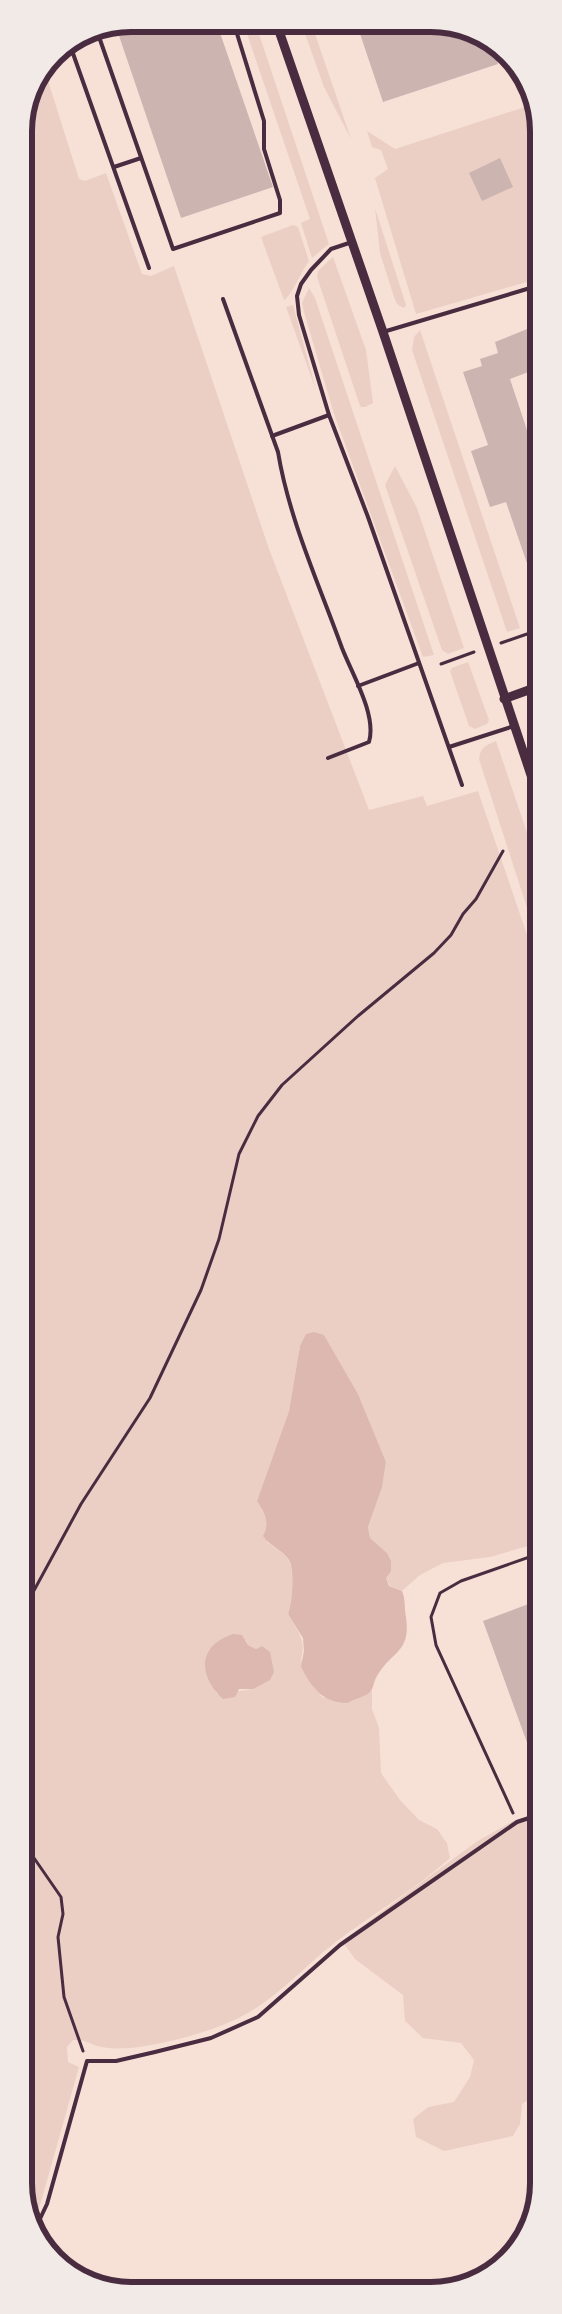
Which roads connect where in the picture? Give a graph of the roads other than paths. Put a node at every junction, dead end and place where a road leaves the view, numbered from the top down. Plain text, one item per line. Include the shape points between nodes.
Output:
1 (280, 32) edge
2 (237, 33) edge
3 (99, 38) edge
4 (73, 52) edge
5 (141, 158) junction
6 (114, 167) junction
7 (352, 242) junction
8 (149, 268) dead end
9 (530, 288) edge
10 (223, 299) dead end
11 (383, 332) junction
12 (330, 415) junction
13 (272, 436) junction
14 (420, 663) junction
15 (358, 686) junction
16 (530, 691) edge
17 (504, 699) junction
18 (514, 726) junction
19 (449, 747) junction
20 (328, 758) dead end
21 (530, 772) edge
22 (462, 785) dead end
23 (529, 1818) edge
24 (40, 2219) edge

1 - 7 street
2 - 5 lane via 264,121 264,150 280,200 280,213 173,249
3 - 5 lane
4 - 6 lane
5 - 6 lane
6 - 8 lane
7 - 11 street
7 - 12 lane via 331,249 311,270 297,296 299,315
9 - 11 lane
10 - 13 lane
11 - 17 street
12 - 13 lane
12 - 14 lane
13 - 15 lane via 296,521
14 - 15 lane
14 - 19 lane
15 - 20 lane via 367,707 372,732 370,742
16 - 17 street
17 - 18 street
18 - 19 lane
18 - 21 street
19 - 22 lane
23 - 24 lane via 517,1822 340,1945 258,2017 211,2038 116,2061 87,2061

